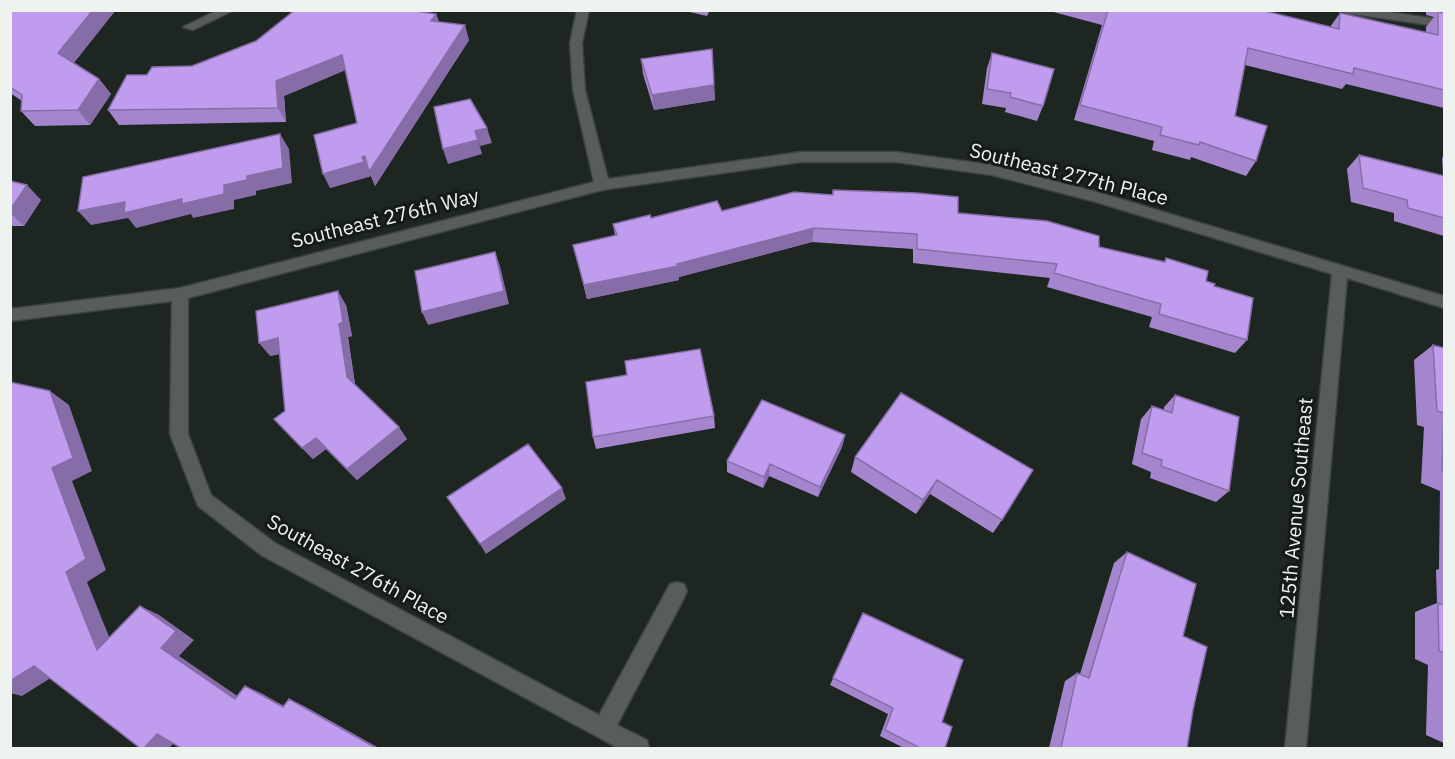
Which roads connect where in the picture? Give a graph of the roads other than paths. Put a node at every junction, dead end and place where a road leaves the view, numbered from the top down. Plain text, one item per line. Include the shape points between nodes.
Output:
1 (229, 10) edge
2 (583, 10) edge
3 (1346, 10) edge
4 (1389, 13) edge
5 (1444, 24) edge
6 (189, 27) dead end
7 (602, 185) junction
8 (1340, 271) junction
9 (180, 294) junction
10 (1444, 302) edge
11 (10, 315) edge
12 (677, 591) dead end
13 (603, 729) junction
14 (639, 748) edge
15 (1296, 748) edge

1 - 6 street
2 - 7 street via 576,43 579,90
3 - 4 street
4 - 5 street
7 - 8 street, Southeast 277th Place via 801,157 896,157 1002,173 1097,197
7 - 9 street, Southeast 276th Way
8 - 10 street, Southeast 277th Place
8 - 15 street, 125th Avenue Southeast
9 - 11 street
9 - 13 street, Southeast 276th Place via 179,434 204,500 268,549
12 - 13 street
13 - 14 street, Southeast 276th Place

